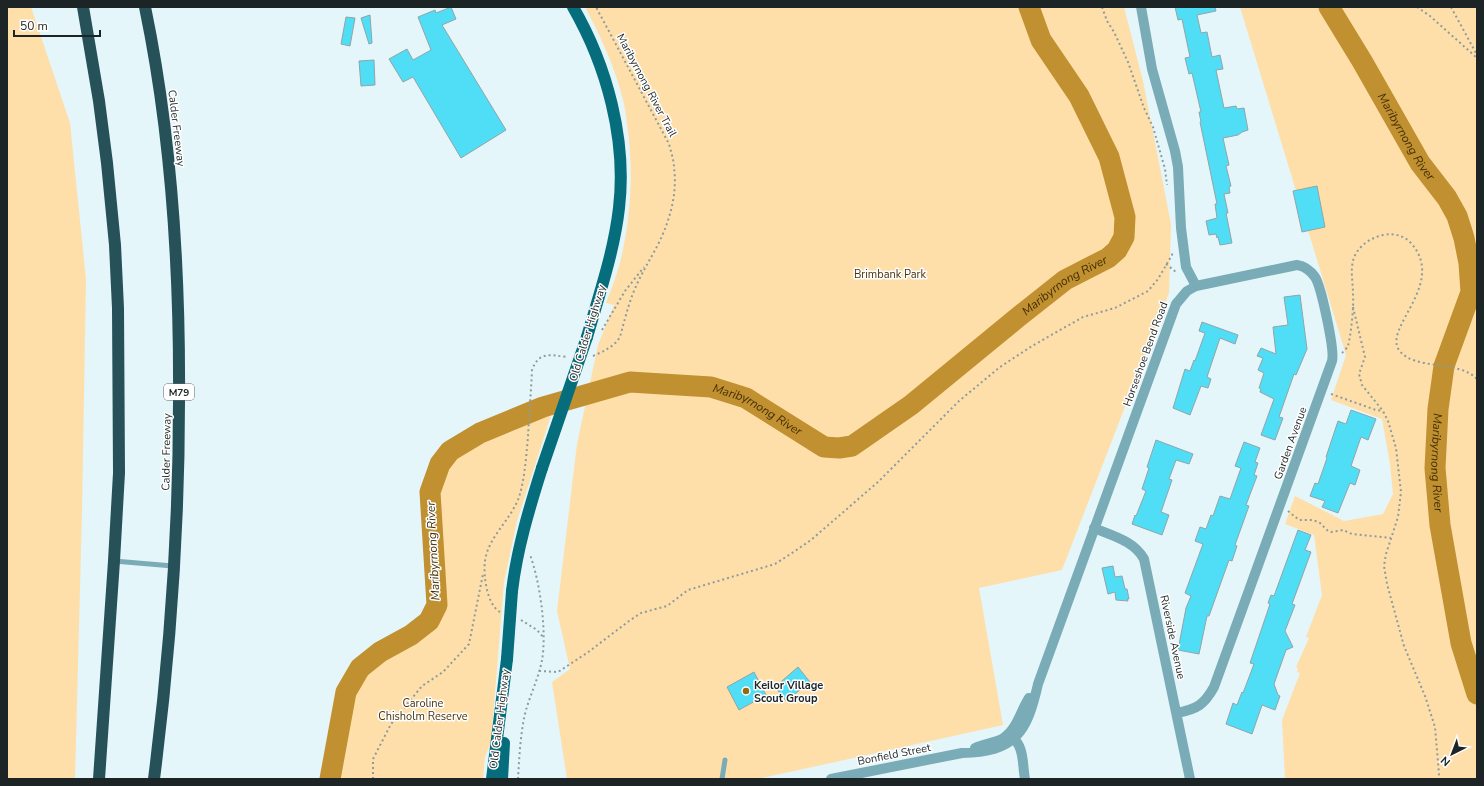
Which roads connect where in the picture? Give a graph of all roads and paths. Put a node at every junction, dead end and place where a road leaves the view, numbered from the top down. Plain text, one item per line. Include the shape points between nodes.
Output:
1 (83, 7) edge
2 (145, 7) edge
3 (152, 7) edge
4 (573, 7) edge
5 (596, 7) edge
6 (1102, 7) edge
7 (1140, 7) edge
8 (1418, 7) edge
9 (1451, 7) edge
10 (1477, 56) edge
11 (1167, 185) dead end
12 (172, 193) junction
13 (1173, 249) dead end
14 (1196, 286) junction
15 (1353, 308) junction
16 (592, 336) junction
17 (1333, 358) junction
18 (532, 370) dead end
19 (1477, 379) edge
20 (1330, 394) dead end
21 (1383, 411) junction
22 (527, 450) dead end
23 (1287, 510) dead end
24 (1094, 528) junction
25 (1391, 538) junction
26 (530, 552) dead end
27 (114, 561) junction
28 (174, 566) junction
29 (484, 568) dead end
30 (507, 659) junction
31 (539, 671) junction
32 (1177, 713) junction
33 (1010, 739) junction
34 (725, 760) dead end
35 (1024, 774) edge
36 (855, 777) edge
37 (99, 779) edge
38 (154, 779) edge
39 (373, 779) edge
40 (492, 779) edge
41 (502, 779) edge
42 (518, 779) edge
43 (722, 779) edge
44 (831, 779) edge
45 (1190, 779) edge
46 (1438, 779) edge

1 - 27 highway via 108,163 115,245 119,473
2 - 12 highway, Calder Freeway / M79 via 162,107
3 - 12 highway
4 - 16 main road, Old Calder Highway via 589,39 604,80 618,140 620,164 619,208
5 - 16 path, Maribyrnong River Trail via 669,144 674,166 675,191 672,208 660,240 647,263
6 - 11 path via 1154,127
7 - 14 street via 1152,69 1178,167 1186,267
8 - 10 path
9 - 10 path
12 - 28 highway, Calder Freeway / M79 via 178,277 180,364
13 - 31 path via 1158,279 1148,291 1115,308 1083,317 1000,367 959,401 878,482 795,551 775,564 688,590 667,606 641,613 629,620 558,672
14 - 17 street, Garden Avenue via 1297,265 1306,268 1315,277 1320,289
14 - 24 street, Horseshoe Bend Road via 1181,297 1172,313
15 - 17 path via 1348,347 1341,355
15 - 19 path via 1351,274 1354,256 1369,240 1377,236 1388,234 1406,238 1419,254 1422,277 1398,334 1398,349 1412,360 1469,372
15 - 21 path via 1365,357 1359,374 1362,386
16 - 30 main road, Old Calder Highway, bridge via 542,468 521,540 514,572
17 - 32 street, Garden Avenue via 1214,687 1198,707
18 - 22 path
20 - 21 path
21 - 25 path via 1396,448 1401,492 1398,517
23 - 25 path via 1299,520 1313,520 1331,532 1343,530 1352,534
24 - 32 street, Riverside Avenue via 1131,544 1144,559
24 - 33 street, Horseshoe Bend Road via 1038,684 1034,703 1026,721
25 - 46 path via 1384,566 1387,584 1404,646 1435,727
26 - 31 path via 541,607 543,637
27 - 28 lane
27 - 37 highway
28 - 38 highway, Calder Freeway / M79 via 164,698
29 - 39 path via 469,644 443,672 422,686 391,724 373,759
30 - 40 main road, Old Calder Highway
30 - 41 main road, Old Calder Highway
31 - 42 path via 523,723
32 - 45 street, Riverside Avenue
33 - 35 street
33 - 36 street, Bonfield Street via 962,753
34 - 43 lane
36 - 44 street, Bonfield Street

